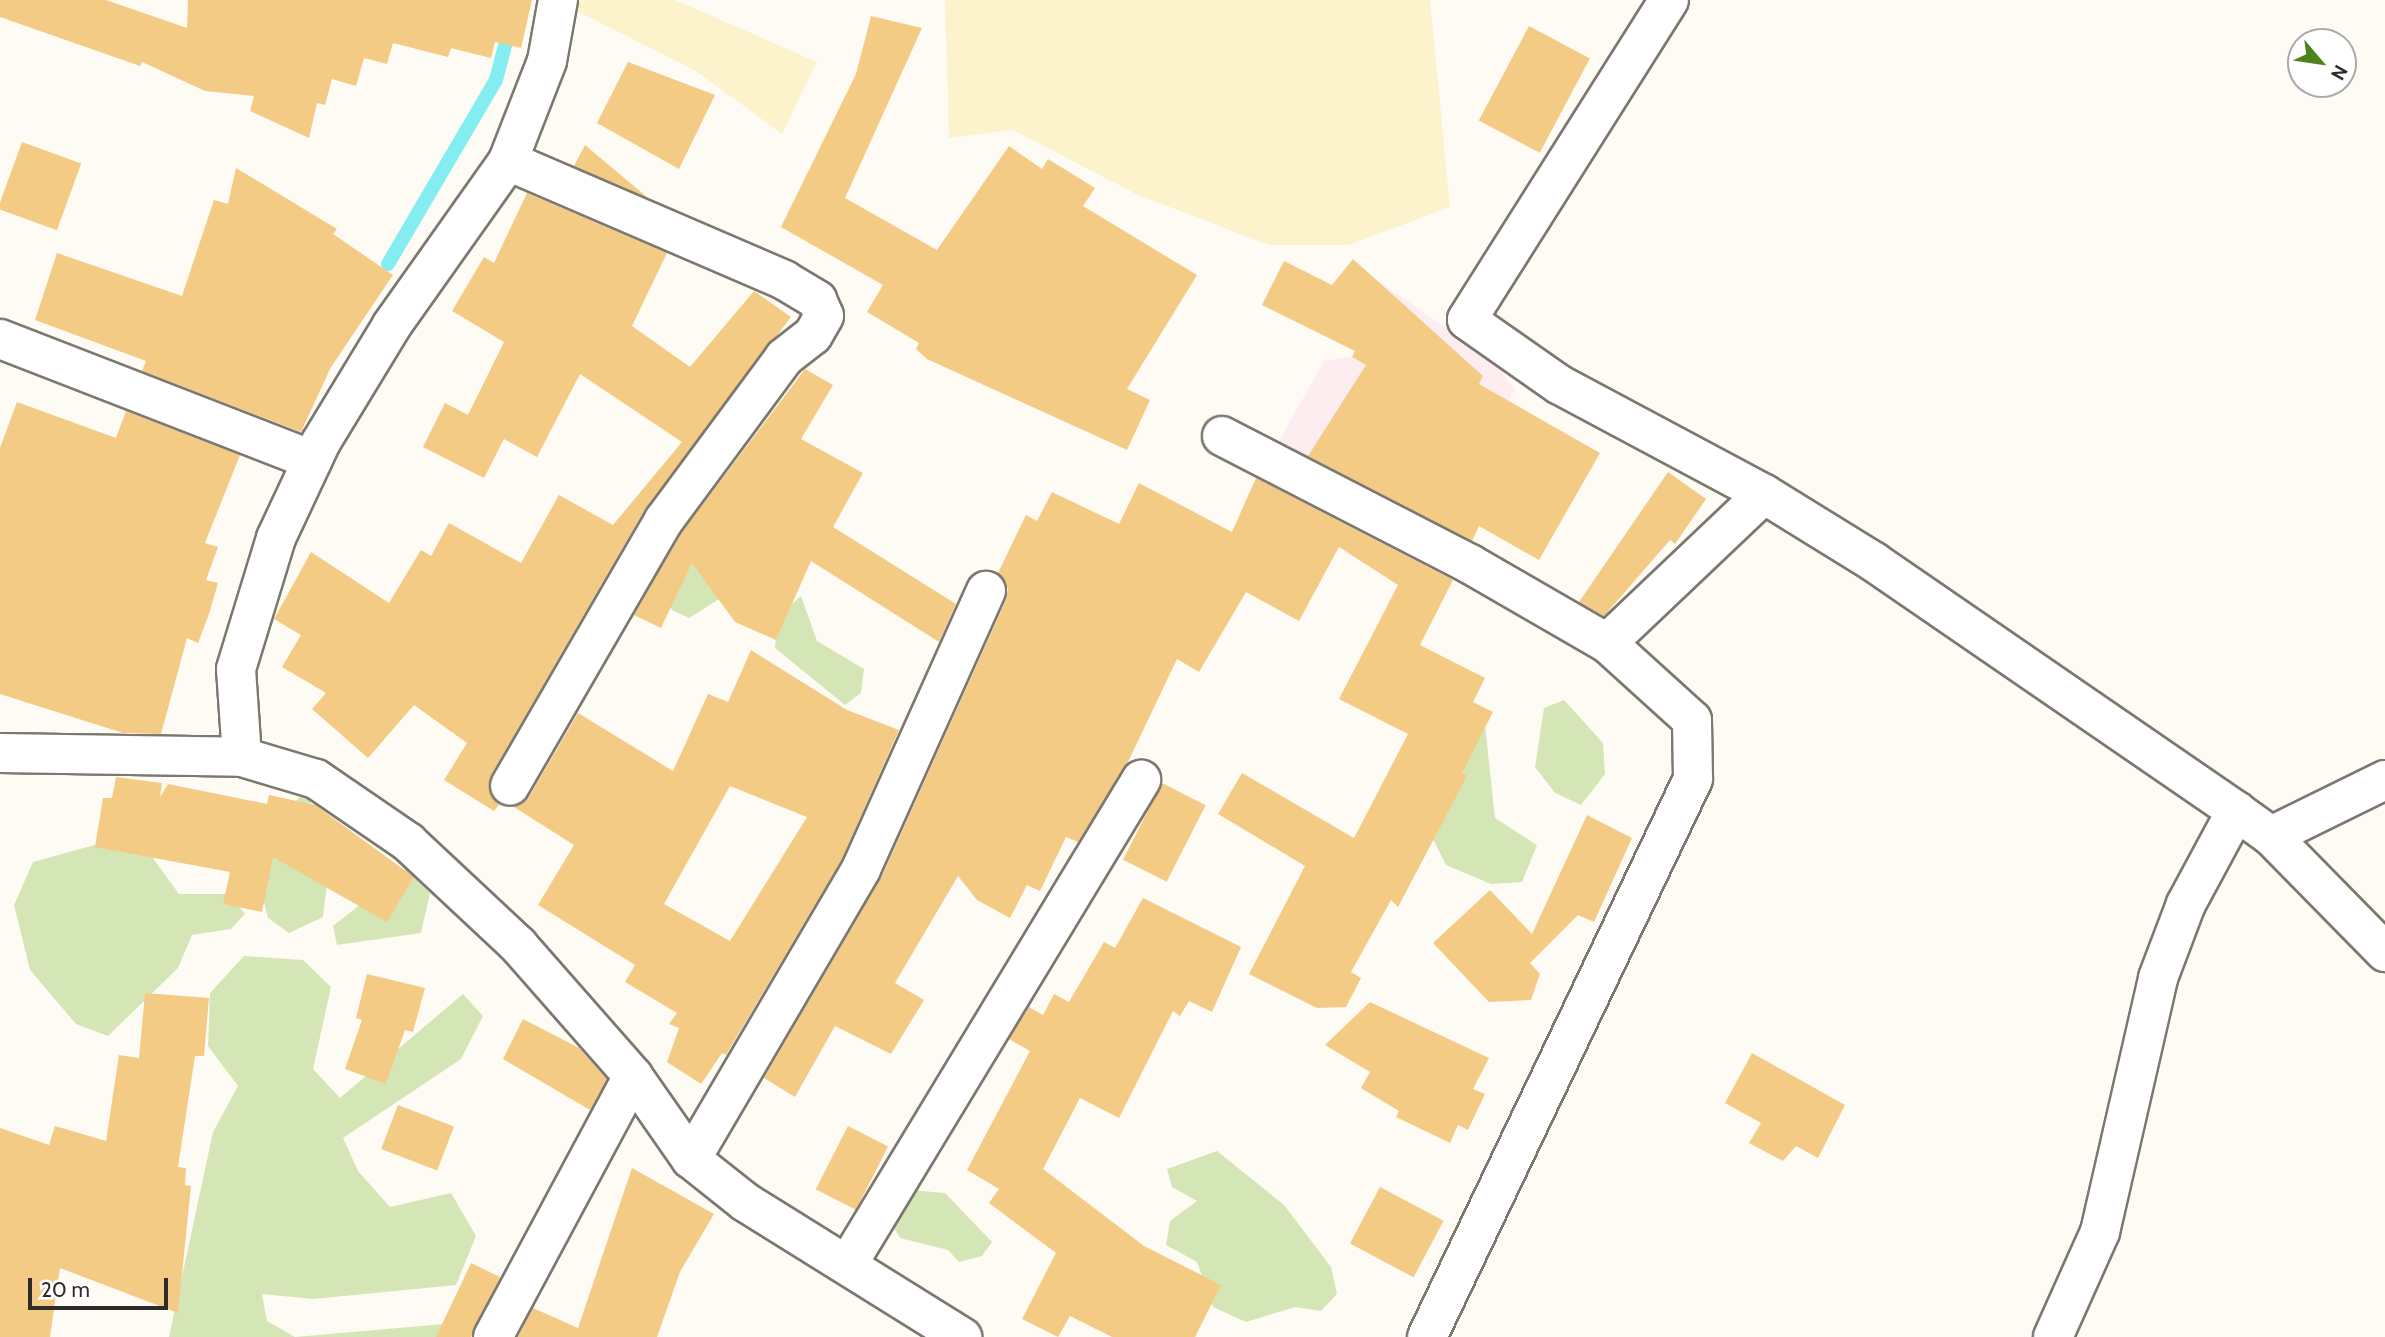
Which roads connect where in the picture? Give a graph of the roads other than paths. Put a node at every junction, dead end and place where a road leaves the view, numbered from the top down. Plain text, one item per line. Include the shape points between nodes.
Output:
1 (558, 0) edge
2 (1669, 0) edge
3 (508, 161) junction
4 (0, 340) edge
5 (1223, 436) dead end
6 (312, 460) junction
7 (1764, 494) junction
8 (986, 591) dead end
9 (1607, 643) junction
10 (0, 753) edge
11 (242, 757) junction
12 (1141, 780) dead end
13 (2385, 780) edge
14 (510, 786) dead end
15 (2236, 811) junction
16 (2271, 836) junction
17 (2385, 952) edge
18 (633, 1076) junction
19 (691, 1159) junction
20 (849, 1262) junction
21 (493, 1337) edge
22 (962, 1337) edge
23 (1427, 1337) edge
24 (2053, 1337) edge

1 - 3 street via 547,61
2 - 7 street via 1467,320 1570,391
3 - 6 street via 392,325
3 - 14 street via 784,280 817,300 824,316 813,335 783,358 664,520
4 - 6 street
5 - 9 street via 1470,564
6 - 11 street via 261,574 236,668
7 - 9 street
7 - 15 street
8 - 19 street via 861,869
9 - 23 street via 1692,720 1693,779
10 - 11 street
11 - 18 street via 316,779 408,842 517,945
12 - 20 street
13 - 16 street
15 - 16 street
15 - 24 street via 2186,904 2158,978 2103,1220
16 - 17 street
18 - 19 street
18 - 21 street
19 - 20 street via 745,1202
20 - 22 street

